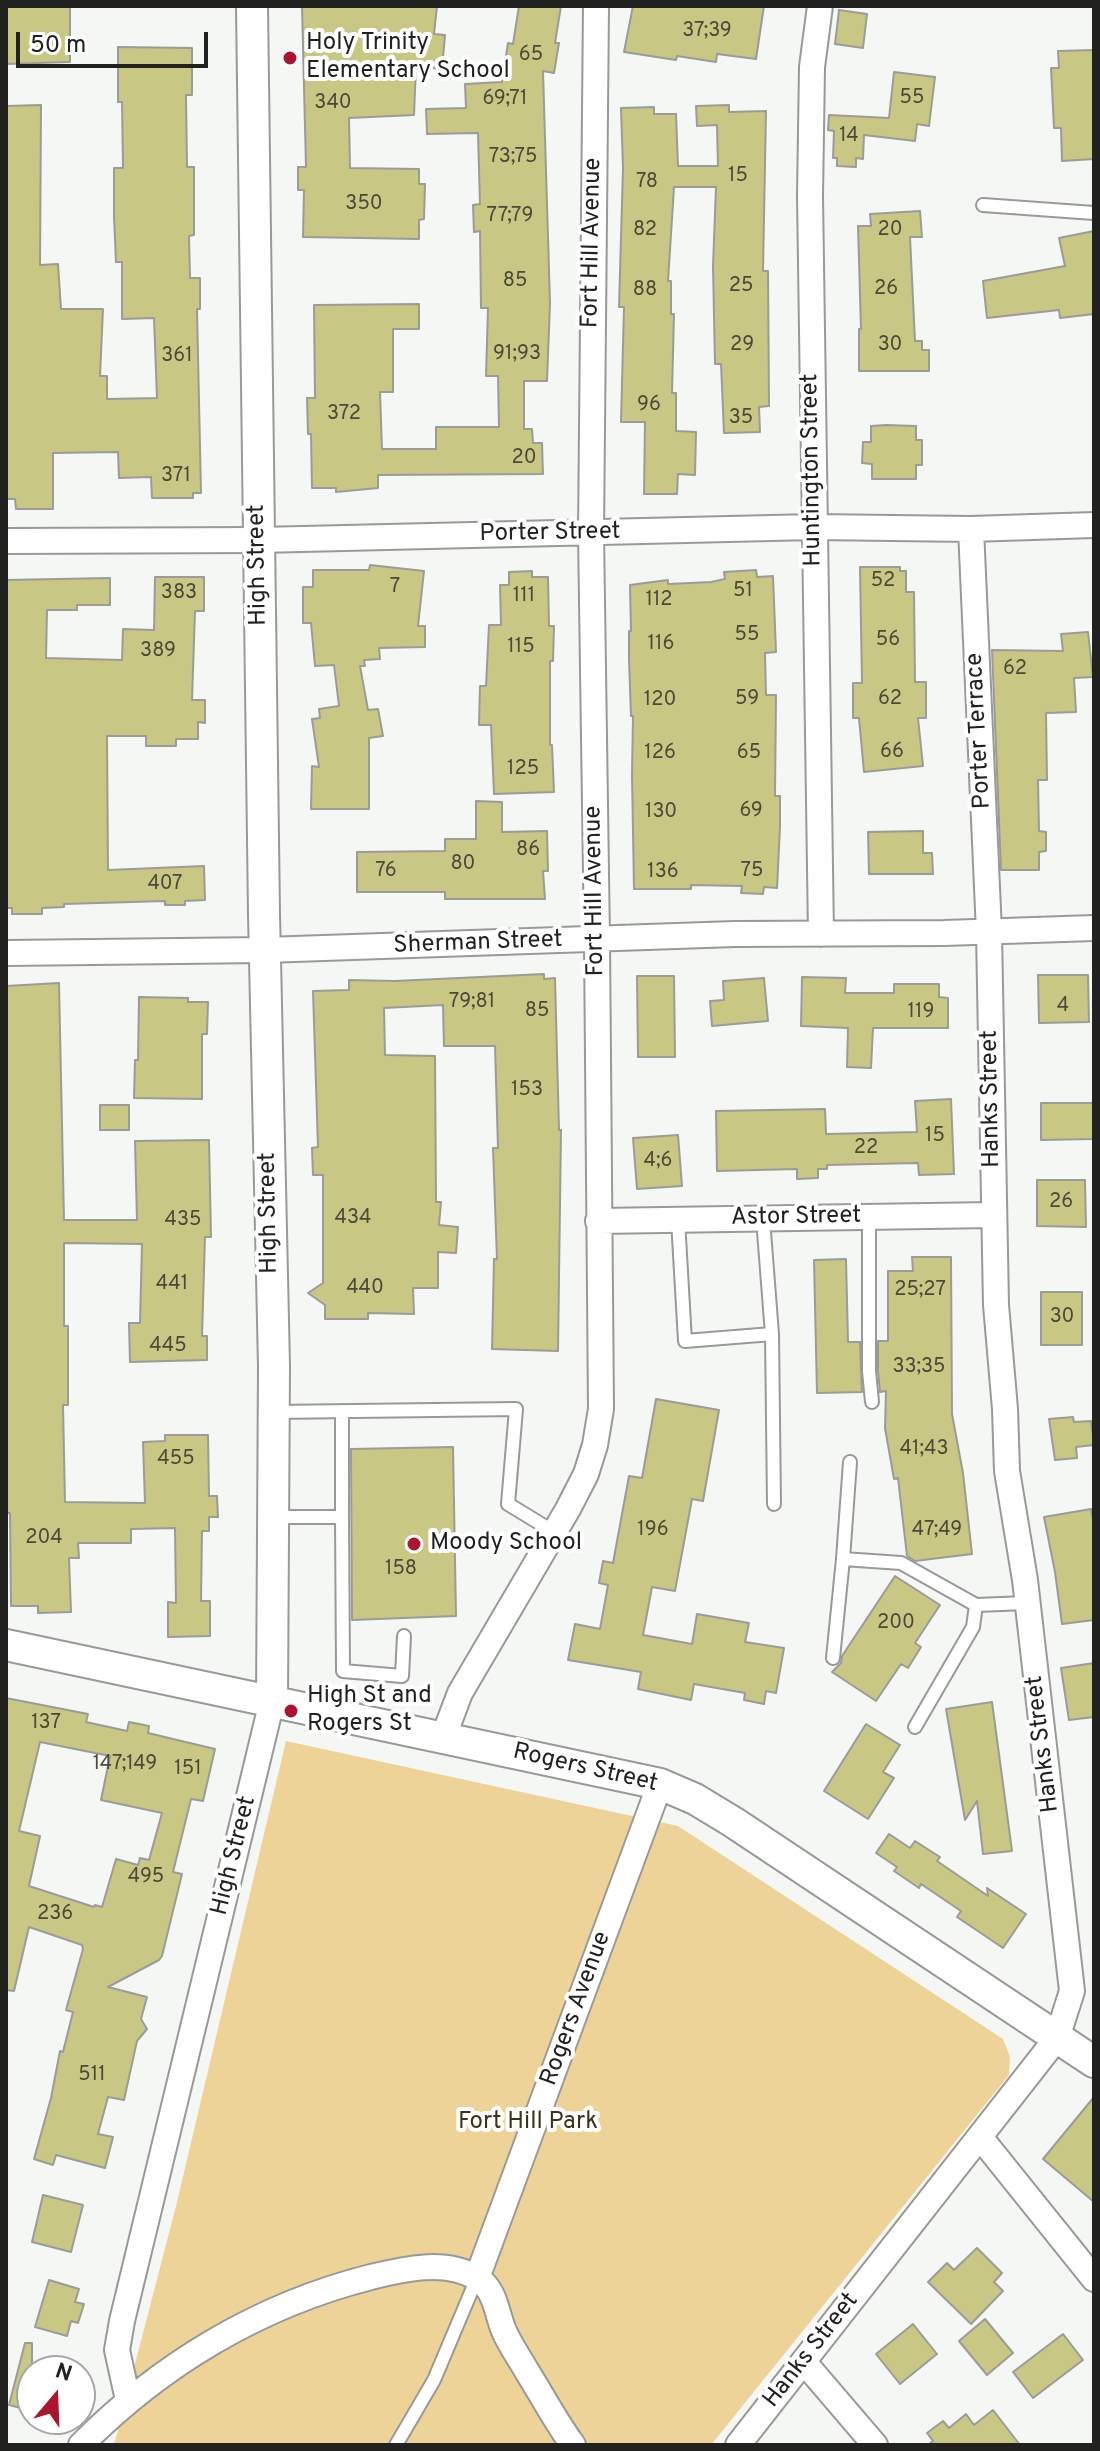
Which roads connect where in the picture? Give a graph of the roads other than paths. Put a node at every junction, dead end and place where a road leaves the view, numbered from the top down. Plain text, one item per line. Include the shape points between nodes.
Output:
1 (252, 6) edge
2 (596, 6) edge
3 (820, 6) edge
4 (983, 205) dead end
5 (1094, 213) edge
6 (1094, 525) edge
7 (814, 527) junction
8 (971, 529) junction
9 (591, 533) junction
10 (259, 540) junction
11 (6, 541) edge
12 (1094, 928) edge
13 (989, 932) junction
14 (821, 934) junction
15 (597, 941) junction
16 (265, 950) junction
17 (6, 953) edge
18 (994, 1215) junction
19 (869, 1217) junction
20 (763, 1219) junction
21 (678, 1220) junction
22 (598, 1221) junction
23 (772, 1334) junction
24 (872, 1402) dead end
25 (342, 1411) junction
26 (273, 1412) junction
27 (850, 1462) dead end
28 (774, 1504) dead end
29 (273, 1517) junction
30 (342, 1517) junction
31 (554, 1532) junction
32 (843, 1559) junction
33 (1027, 1603) junction
34 (976, 1605) junction
35 (404, 1636) dead end
36 (6, 1645) edge
37 (833, 1658) dead end
38 (272, 1701) junction
39 (915, 1727) dead end
40 (443, 1738) junction
41 (660, 1784) junction
42 (1057, 2038) junction
43 (1094, 2062) edge
44 (980, 2137) junction
45 (477, 2278) junction
46 (1094, 2279) edge
47 (804, 2362) junction
48 (128, 2400) junction
49 (81, 2445) edge
50 (396, 2445) edge
51 (573, 2445) edge
52 (738, 2445) edge
53 (875, 2445) edge

1 - 10 street, High Street
2 - 9 street, Fort Hill Avenue
3 - 7 street, Huntington Street via 812,67 811,152
4 - 5 lane
6 - 8 street, Porter Street
7 - 8 street, Porter Street
7 - 9 street, Porter Street
7 - 14 street, Huntington Street
8 - 13 street, Porter Terrace
9 - 10 street, Porter Street
9 - 15 street, Fort Hill Avenue
10 - 11 street, Porter Street
10 - 16 street, High Street
12 - 13 street, Sherman Street
13 - 14 street, Sherman Street
13 - 18 street, Hanks Street
14 - 15 street, Sherman Street
15 - 16 street, Sherman Street
15 - 22 street, Fort Hill Avenue
16 - 17 street, Sherman Street
16 - 26 street, High Street
18 - 19 street, Astor Street
18 - 33 street, Hanks Street via 1007,1471
19 - 20 street, Astor Street
19 - 24 lane
20 - 21 street, Astor Street
20 - 23 lane
21 - 22 street, Astor Street
21 - 23 lane via 685,1341
22 - 31 street, Fort Hill Avenue via 601,1409 586,1474
23 - 28 lane
25 - 26 lane
25 - 30 lane
25 - 31 lane via 516,1409 508,1504
26 - 29 street, High Street
27 - 32 lane
29 - 30 lane
29 - 38 street, High Street
30 - 35 lane via 343,1671 402,1676
31 - 40 street, Fort Hill Avenue via 460,1693
32 - 34 lane via 901,1563
32 - 37 lane
33 - 34 lane
33 - 42 street, Hanks Street via 1072,1991
34 - 39 lane via 973,1627
36 - 38 street, Rogers Street
38 - 40 street, Rogers Street
38 - 48 street, High Street via 122,2321 117,2350
40 - 41 street, Rogers Street
41 - 42 street, Rogers Street via 733,1822
41 - 45 street, Rogers Avenue
42 - 43 street, Rogers Street
42 - 44 street, Hanks Street
44 - 46 street
44 - 47 street, Hanks Street
45 - 48 street via 443,2267 404,2269 293,2301 172,2367
45 - 50 lane via 434,2380
45 - 51 street via 491,2290 505,2333
47 - 52 street, Hanks Street
47 - 53 street
48 - 49 street

